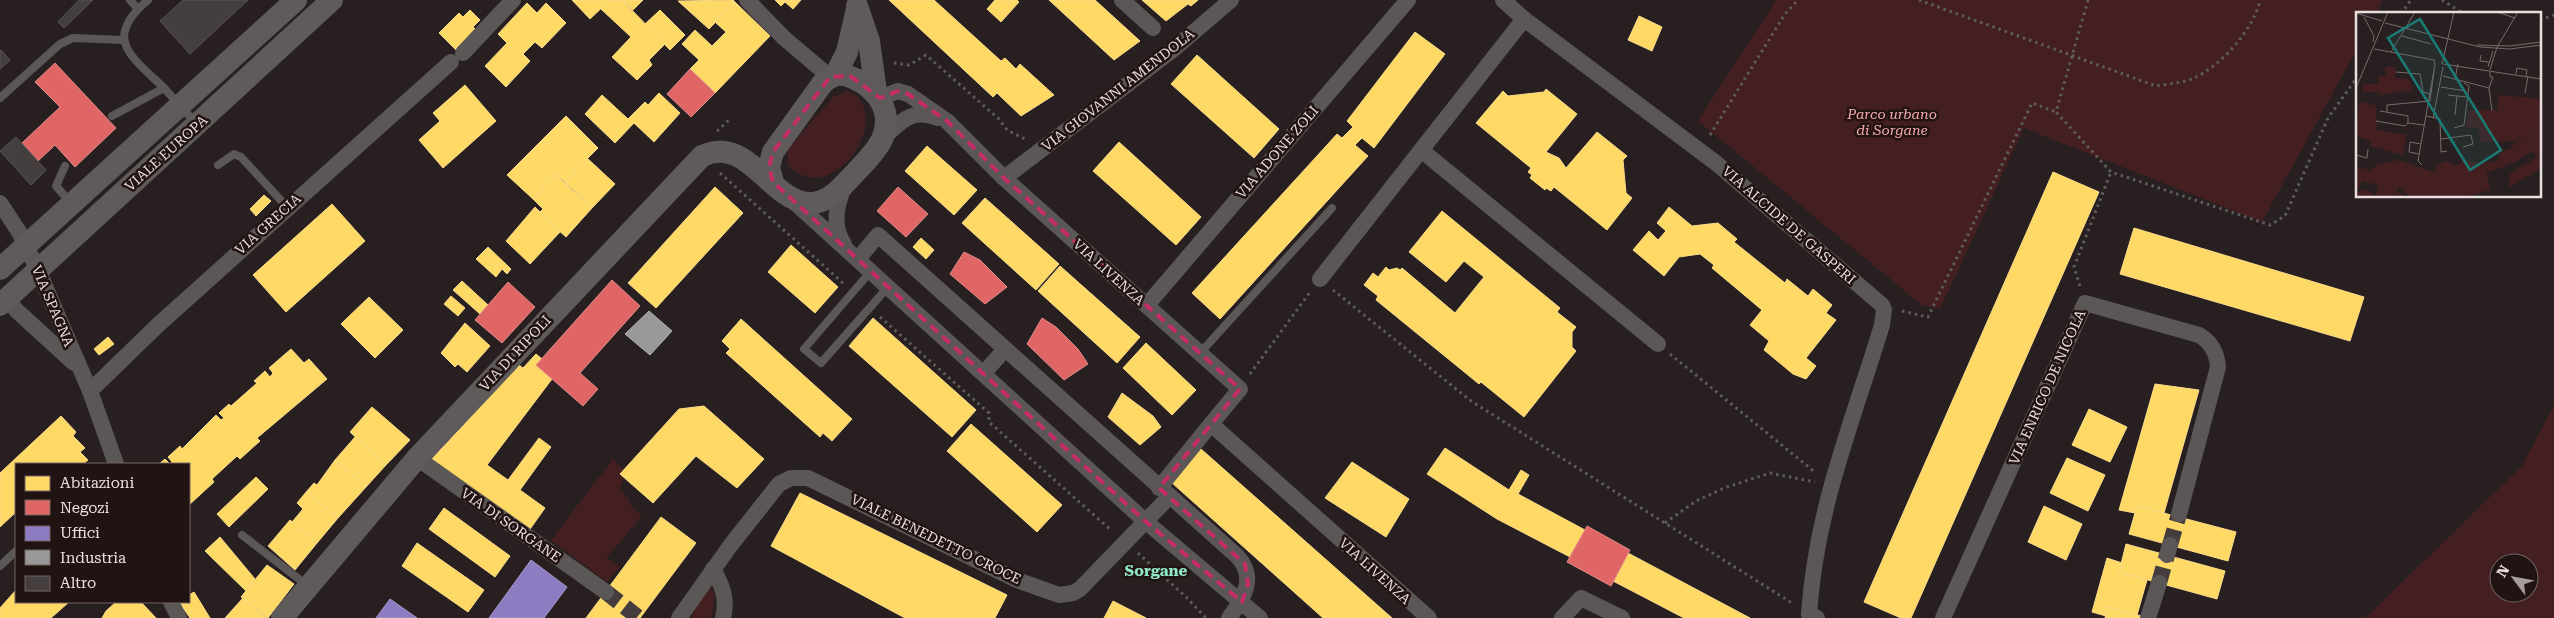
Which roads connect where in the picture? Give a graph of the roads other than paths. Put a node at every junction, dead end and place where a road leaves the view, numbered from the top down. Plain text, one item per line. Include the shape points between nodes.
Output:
1 (130, 0) edge
2 (148, 0) edge
3 (296, 0) edge
4 (332, 0) edge
5 (513, 0) edge
6 (747, 0) edge
7 (1122, 0) edge
8 (1231, 0) edge
9 (1408, 0) edge
10 (1503, 0) edge
11 (857, 3) edge
12 (138, 9) junction
13 (1524, 19) junction
14 (1153, 28) dead end
15 (123, 40) junction
16 (832, 76) junction
17 (164, 88) junction
18 (878, 95) junction
19 (0, 98) edge
20 (181, 105) junction
21 (112, 116) dead end
22 (946, 121) junction
23 (198, 125) junction
24 (882, 139) junction
25 (1421, 150) junction
26 (218, 165) dead end
27 (65, 166) dead end
28 (1004, 178) junction
29 (773, 182) junction
30 (845, 184) junction
31 (790, 198) junction
32 (0, 203) edge
33 (72, 205) junction
34 (287, 207) junction
35 (1332, 208) dead end
36 (26, 245) junction
37 (854, 255) junction
38 (0, 269) edge
39 (38, 270) junction
40 (872, 271) junction
41 (1320, 279) road end
42 (889, 286) junction
43 (4, 301) edge
44 (1147, 305) junction
45 (1658, 344) road end
46 (1005, 349) junction
47 (1200, 353) junction
48 (79, 368) junction
49 (984, 373) junction
50 (90, 391) junction
51 (1211, 424) junction
52 (416, 458) junction
53 (114, 463) edge
54 (1164, 492) junction
55 (2179, 514) tunnel mouth
56 (1145, 521) junction
57 (242, 535) dead end
58 (730, 546) junction
59 (15, 552) edge
60 (0, 566) edge
61 (713, 569) junction
62 (721, 584) junction
63 (2159, 584) tunnel mouth
64 (308, 587) junction
65 (606, 592) tunnel mouth
66 (1242, 602) junction
67 (171, 603) edge
68 (1813, 616) edge
69 (680, 617) edge
70 (179, 618) edge
71 (282, 618) edge
72 (723, 618) edge
73 (1229, 618) edge
74 (1260, 618) edge
75 (1429, 618) edge
76 (1562, 618) edge
77 (1622, 618) edge
78 (1943, 618) edge
79 (2148, 618) edge

1 - 12 lane
2 - 12 lane
3 - 20 street, VIALE EUROPA
4 - 23 street, VIALE EUROPA
5 - 34 street, VIA GRECIA via 457,58
6 - 16 street via 784,38
7 - 14 street
8 - 28 street, VIA GIOVANNI AMENDOLA via 1174,49
9 - 44 street, VIA ADONE ZOLI
10 - 13 street, VIA ALCIDE DE GASPERI
11 - 16 street via 849,46
11 - 18 street via 869,41
12 - 15 lane
13 - 25 street
13 - 68 street, VIA ALCIDE DE GASPERI via 1700,151 1882,305 1882,325 1832,479 1818,537 1812,575
15 - 17 lane via 131,56
15 - 19 lane via 73,38 60,44
16 - 18 street via 861,81
16 - 29 street via 822,84 773,152 769,167
17 - 20 lane
17 - 21 lane
18 - 22 street, VIA LIVENZA via 898,91 908,94
18 - 24 street via 884,111
20 - 23 lane
20 - 33 street, VIALE EUROPA
22 - 24 street, VIA LIVENZA via 914,114
22 - 28 street, VIA LIVENZA
23 - 39 street, VIALE EUROPA
24 - 30 street
25 - 41 street
25 - 45 street
26 - 34 lane via 234,154 241,157
27 - 33 lane via 56,186
28 - 44 street, VIA LIVENZA
29 - 31 street
29 - 52 street, VIA DI RIPOLI via 735,155 720,151 702,156
30 - 31 street via 834,195 818,203
30 - 37 street via 836,210 836,221 841,239
31 - 37 street
32 - 36 street, VIA SPAGNA
33 - 36 street, VIALE EUROPA
34 - 50 street, VIA GRECIA
35 - 47 lane
36 - 38 street, VIALE EUROPA
36 - 39 street, VIA SPAGNA
37 - 40 street
37 - 46 street via 878,235
39 - 43 street, VIALE EUROPA
39 - 48 street, VIA SPAGNA
40 - 42 street
40 - 42 lane via 804,349 821,363
42 - 49 street
43 - 48 street, VIA SPAGNA
44 - 47 street, VIA LIVENZA
46 - 49 street
46 - 54 street
47 - 51 street, VIA LIVENZA via 1240,389
48 - 50 street, VIA SPAGNA
49 - 56 street
50 - 53 street, VIA SPAGNA
51 - 54 street
51 - 75 street, VIA LIVENZA
52 - 64 street, VIA DI RIPOLI
52 - 65 street, VIA DI SORGANE
54 - 56 street, VIALE BENEDETTO CROCE
54 - 66 street via 1244,564 1248,584
55 - 78 street, VIA ENRICO DE NICOLA via 2218,367 2215,351 2208,340 2199,335 2085,303
56 - 58 street, VIALE BENEDETTO CROCE via 1080,588 1073,593 1059,595 1017,580 808,478 786,479 779,484
56 - 66 street
57 - 64 lane
58 - 61 street, VIALE BENEDETTO CROCE
58 - 62 street, VIALE BENEDETTO CROCE
59 - 60 lane
61 - 62 street, VIALE BENEDETTO CROCE
61 - 69 street, VIALE BENEDETTO CROCE
62 - 72 street, VIALE BENEDETTO CROCE via 725,599
63 - 79 street
64 - 71 street, VIA DI RIPOLI
66 - 73 street
66 - 74 street
67 - 70 street
76 - 77 street via 1581,598

